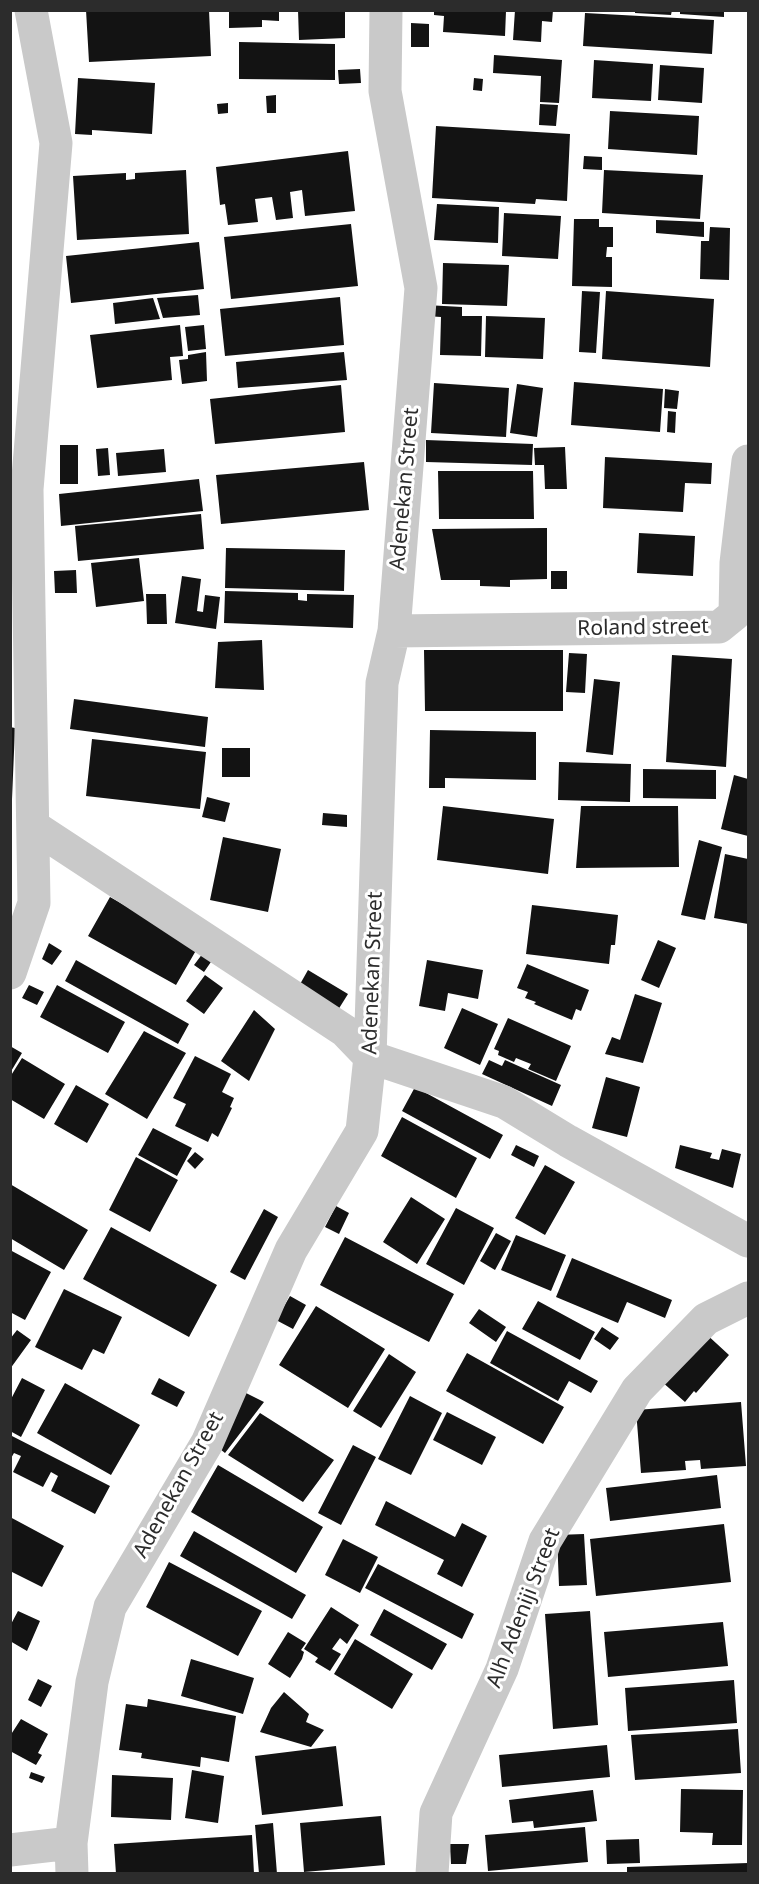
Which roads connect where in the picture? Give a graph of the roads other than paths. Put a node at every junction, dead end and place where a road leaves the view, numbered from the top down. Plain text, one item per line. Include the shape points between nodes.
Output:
1 (31, 10) edge
2 (386, 10) edge
3 (748, 461) edge
4 (19, 490) edge
5 (394, 631) junction
6 (33, 826) junction
7 (10, 973) edge
8 (370, 1057) junction
9 (748, 1241) edge
10 (748, 1298) edge
11 (10, 1850) edge
12 (71, 1858) edge
13 (432, 1874) edge

1 - 4 street via 56,143
2 - 5 street, Adenekan Street via 385,91 421,288
3 - 5 street, Roland street via 736,563 735,614 719,627
4 - 6 street
5 - 8 street, Adenekan Street via 382,683
6 - 7 street via 34,903
6 - 8 street via 345,1031
8 - 9 street via 504,1102
8 - 12 street, Adenekan Street via 362,1131 291,1250 207,1443 110,1607 92,1682
10 - 13 street, Alh Adeniji Street via 706,1319 637,1390 545,1541 502,1669 436,1813
11 - 12 street

